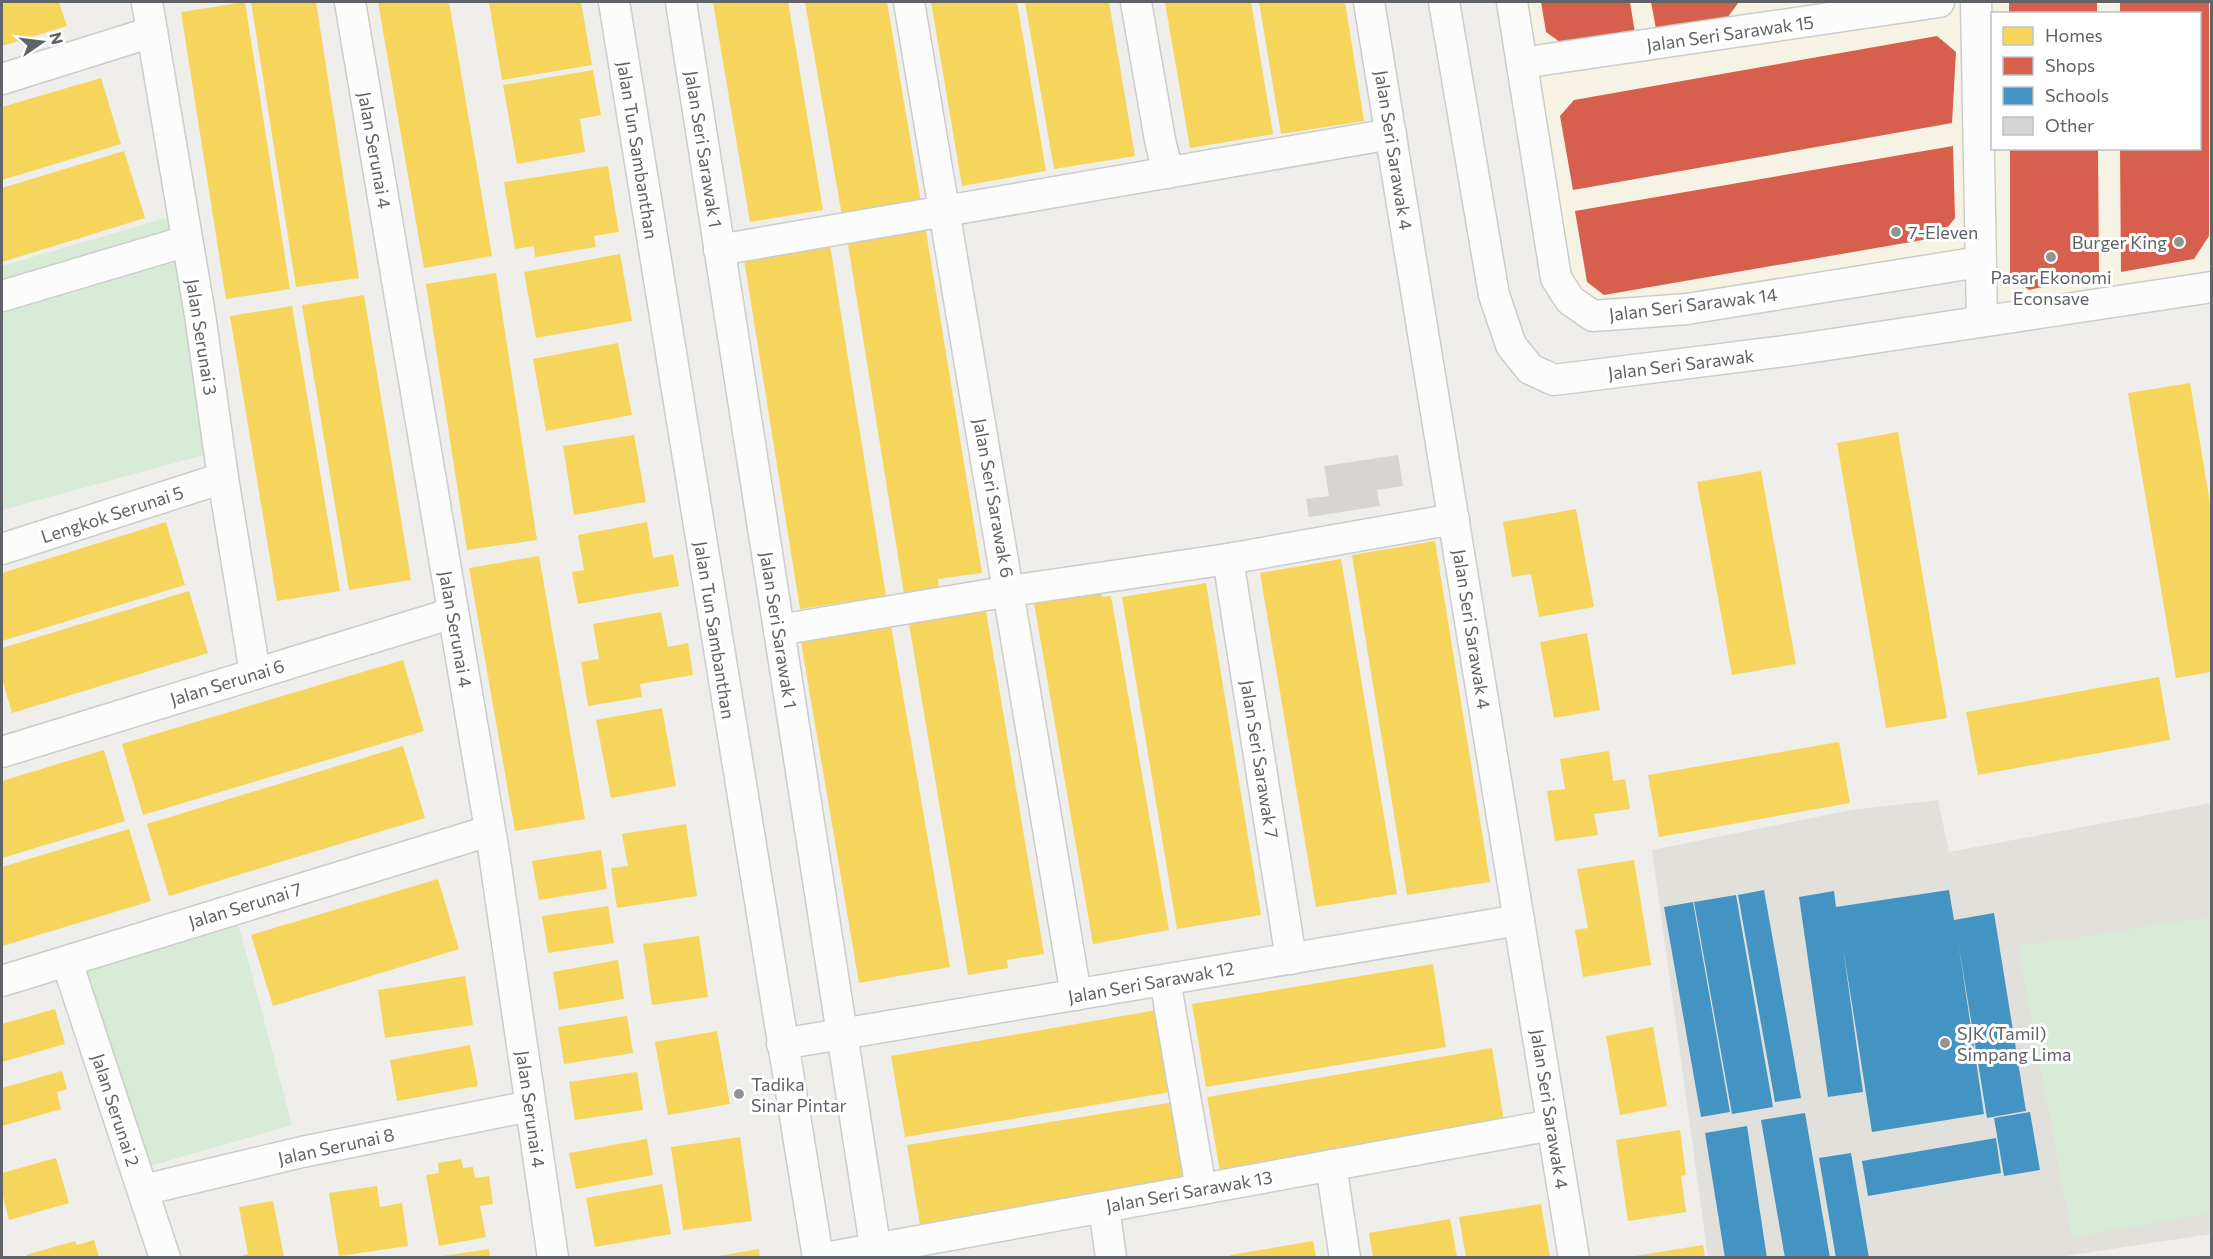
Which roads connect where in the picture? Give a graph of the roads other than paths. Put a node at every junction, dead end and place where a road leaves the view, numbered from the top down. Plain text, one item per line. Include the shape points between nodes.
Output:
1 (147, 2) edge
2 (350, 2) edge
3 (614, 2) edge
4 (681, 2) edge
5 (909, 2) edge
6 (1136, 2) edge
7 (1369, 2) edge
8 (1444, 2) edge
9 (1512, 2) edge
10 (1939, 2) edge
11 (1976, 2) edge
12 (1774, 14) edge
13 (152, 32) junction
14 (1522, 63) junction
15 (2, 79) edge
16 (1391, 134) junction
17 (1168, 173) junction
18 (945, 212) junction
19 (187, 241) junction
20 (720, 250) junction
21 (1980, 262) junction
22 (2211, 287) edge
23 (2, 296) edge
24 (1982, 320) junction
25 (223, 478) junction
26 (1454, 519) junction
27 (2, 549) edge
28 (1228, 559) junction
29 (1010, 591) junction
30 (453, 613) junction
31 (779, 630) junction
32 (255, 673) junction
33 (2, 752) edge
34 (489, 831) junction
35 (1519, 920) junction
36 (1291, 958) junction
37 (67, 962) junction
38 (1165, 980) junction
39 (2, 981) edge
40 (1076, 995) junction
41 (844, 1034) junction
42 (782, 1044) junction
43 (530, 1106) junction
44 (1552, 1125) junction
45 (1331, 1166) junction
46 (1201, 1189) junction
47 (143, 1190) junction
48 (1104, 1207) junction
49 (876, 1253) edge
50 (165, 1257) edge
51 (553, 1257) edge
52 (818, 1257) edge
53 (825, 1257) edge
54 (1111, 1257) edge
55 (1345, 1257) edge
56 (1574, 1257) edge

1 - 13 street, Jalan Serunai 3
2 - 30 street, Jalan Serunai 4
3 - 42 street, Jalan Tun Sambanthan
4 - 20 street, Jalan Seri Sarawak 1
5 - 18 street, Jalan Seri Sarawak 6
6 - 17 street
7 - 16 street, Jalan Seri Sarawak 4
8 - 24 street, Jalan Seri Sarawak via 1494,295 1510,345 1530,369 1554,380 1800,349
9 - 14 street, Jalan Seri Sarawak 14
10 - 12 street, Jalan Seri Sarawak 15
11 - 21 street
12 - 14 street, Jalan Seri Sarawak 15
13 - 15 street
13 - 19 street, Jalan Serunai 3
14 - 21 street, Jalan Seri Sarawak 14 via 1556,278 1570,300 1593,316 1687,309
16 - 17 street
16 - 26 street, Jalan Seri Sarawak 4
17 - 18 street
18 - 20 street
18 - 29 street, Jalan Seri Sarawak 6
19 - 23 street
19 - 25 street, Jalan Serunai 3
20 - 31 street, Jalan Seri Sarawak 1
21 - 24 street
22 - 24 street, Jalan Seri Sarawak
25 - 27 street, Lengkok Serunai 5
25 - 32 street, Jalan Serunai 3
26 - 28 street
26 - 35 street, Jalan Seri Sarawak 4
28 - 29 street
28 - 36 street, Jalan Seri Sarawak 7
29 - 31 street
29 - 40 street, Jalan Seri Sarawak 6
30 - 32 street, Jalan Serunai 6
30 - 34 street, Jalan Serunai 4
31 - 41 street, Jalan Seri Sarawak 1
32 - 33 street, Jalan Serunai 6
34 - 37 street, Jalan Serunai 7
34 - 43 street, Jalan Serunai 4
35 - 36 street, Jalan Seri Sarawak 12
35 - 44 street, Jalan Seri Sarawak 4
36 - 38 street, Jalan Seri Sarawak 12
37 - 39 street, Jalan Serunai 7
37 - 47 street, Jalan Serunai 2
38 - 40 street, Jalan Seri Sarawak 12
38 - 46 street
40 - 41 street, Jalan Seri Sarawak 12
41 - 42 street, Jalan Seri Sarawak 12
41 - 49 street, Jalan Seri Sarawak 1
42 - 52 street, Jalan Tun Sambanthan
43 - 47 street, Jalan Serunai 8 via 302,1152
43 - 51 street, Jalan Serunai 4
44 - 45 street, Jalan Seri Sarawak 13
44 - 56 street, Jalan Seri Sarawak 4
45 - 46 street, Jalan Seri Sarawak 13
45 - 55 street
46 - 48 street, Jalan Seri Sarawak 13
47 - 50 street, Jalan Serunai 2
48 - 49 street, Jalan Seri Sarawak 13
48 - 54 street
49 - 53 street, Jalan Seri Sarawak 13

